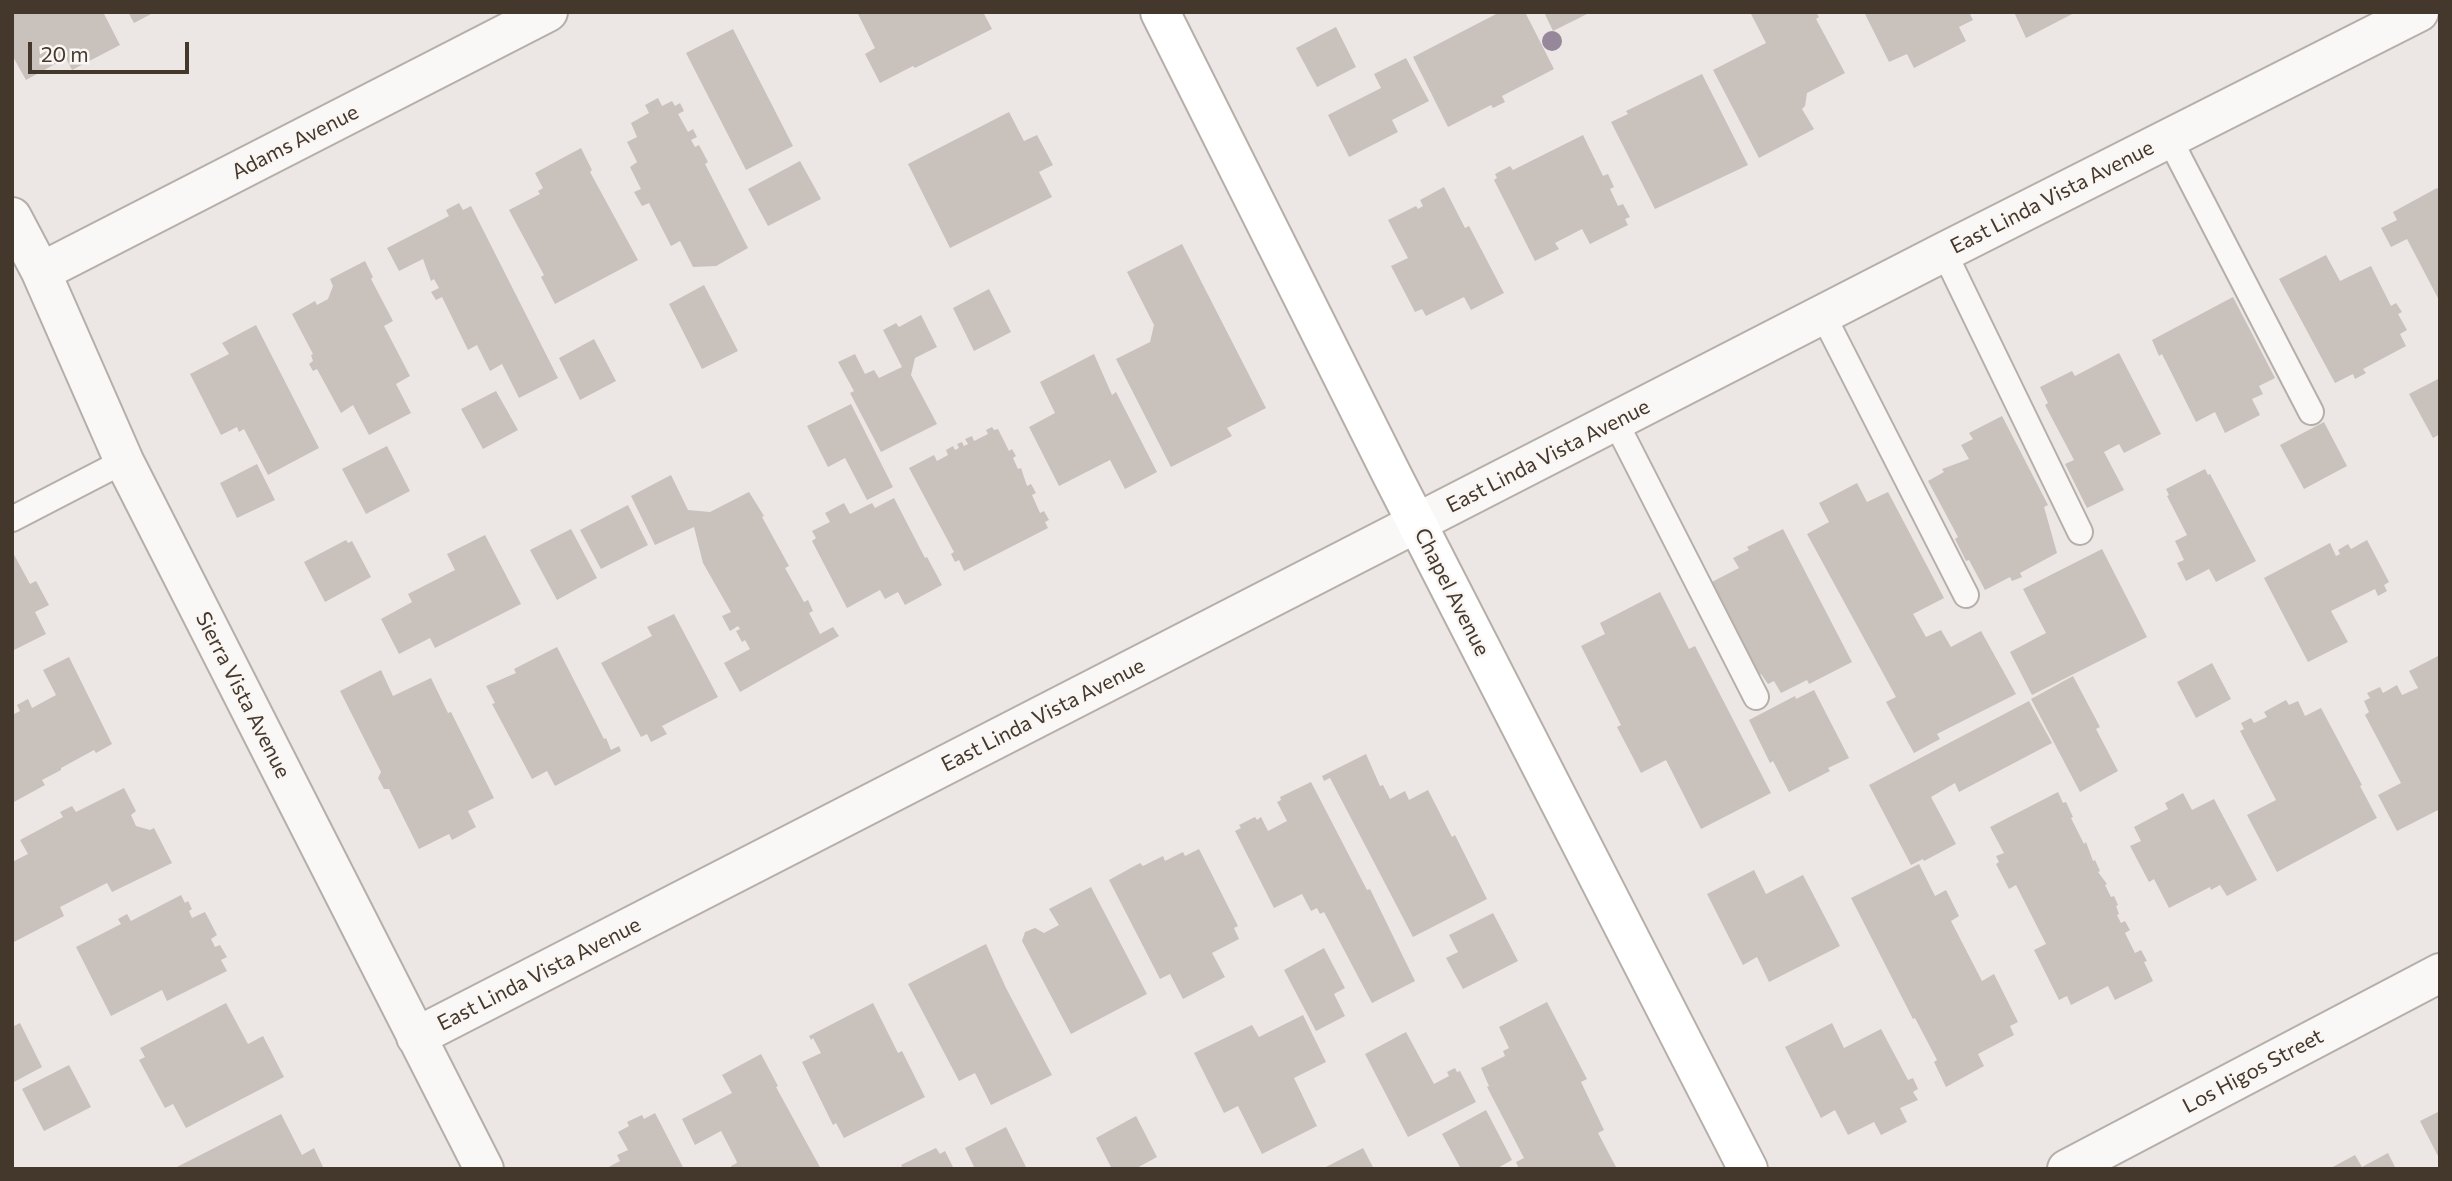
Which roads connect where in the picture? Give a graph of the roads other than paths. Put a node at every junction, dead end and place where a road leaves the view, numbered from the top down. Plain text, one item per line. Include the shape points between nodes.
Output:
1 (548, 12) edge
2 (1160, 12) edge
3 (2419, 12) edge
4 (2169, 138) junction
5 (12, 217) edge
6 (1944, 252) junction
7 (41, 272) junction
8 (1823, 315) junction
9 (2311, 412) dead end
10 (1615, 421) junction
11 (124, 461) junction
12 (12, 519) edge
13 (1416, 523) junction
14 (2080, 532) dead end
15 (1966, 595) dead end
16 (1756, 697) dead end
17 (2440, 973) edge
18 (416, 1037) junction
19 (484, 1169) edge
20 (1748, 1169) edge
21 (2067, 1169) edge

1 - 7 street, Adams Avenue
2 - 13 street, Chapel Avenue
3 - 4 street, East Linda Vista Avenue
4 - 6 street, East Linda Vista Avenue
4 - 9 lane
5 - 7 street, Sierra Vista Avenue
6 - 8 street, East Linda Vista Avenue
6 - 14 lane
7 - 11 street, Sierra Vista Avenue
8 - 10 street, East Linda Vista Avenue
8 - 15 lane
10 - 13 street, East Linda Vista Avenue
10 - 16 lane
11 - 12 lane
11 - 18 street, Sierra Vista Avenue
13 - 18 street, East Linda Vista Avenue
13 - 20 street, Chapel Avenue
17 - 21 street, Los Higos Street
18 - 19 street, Sierra Vista Avenue

